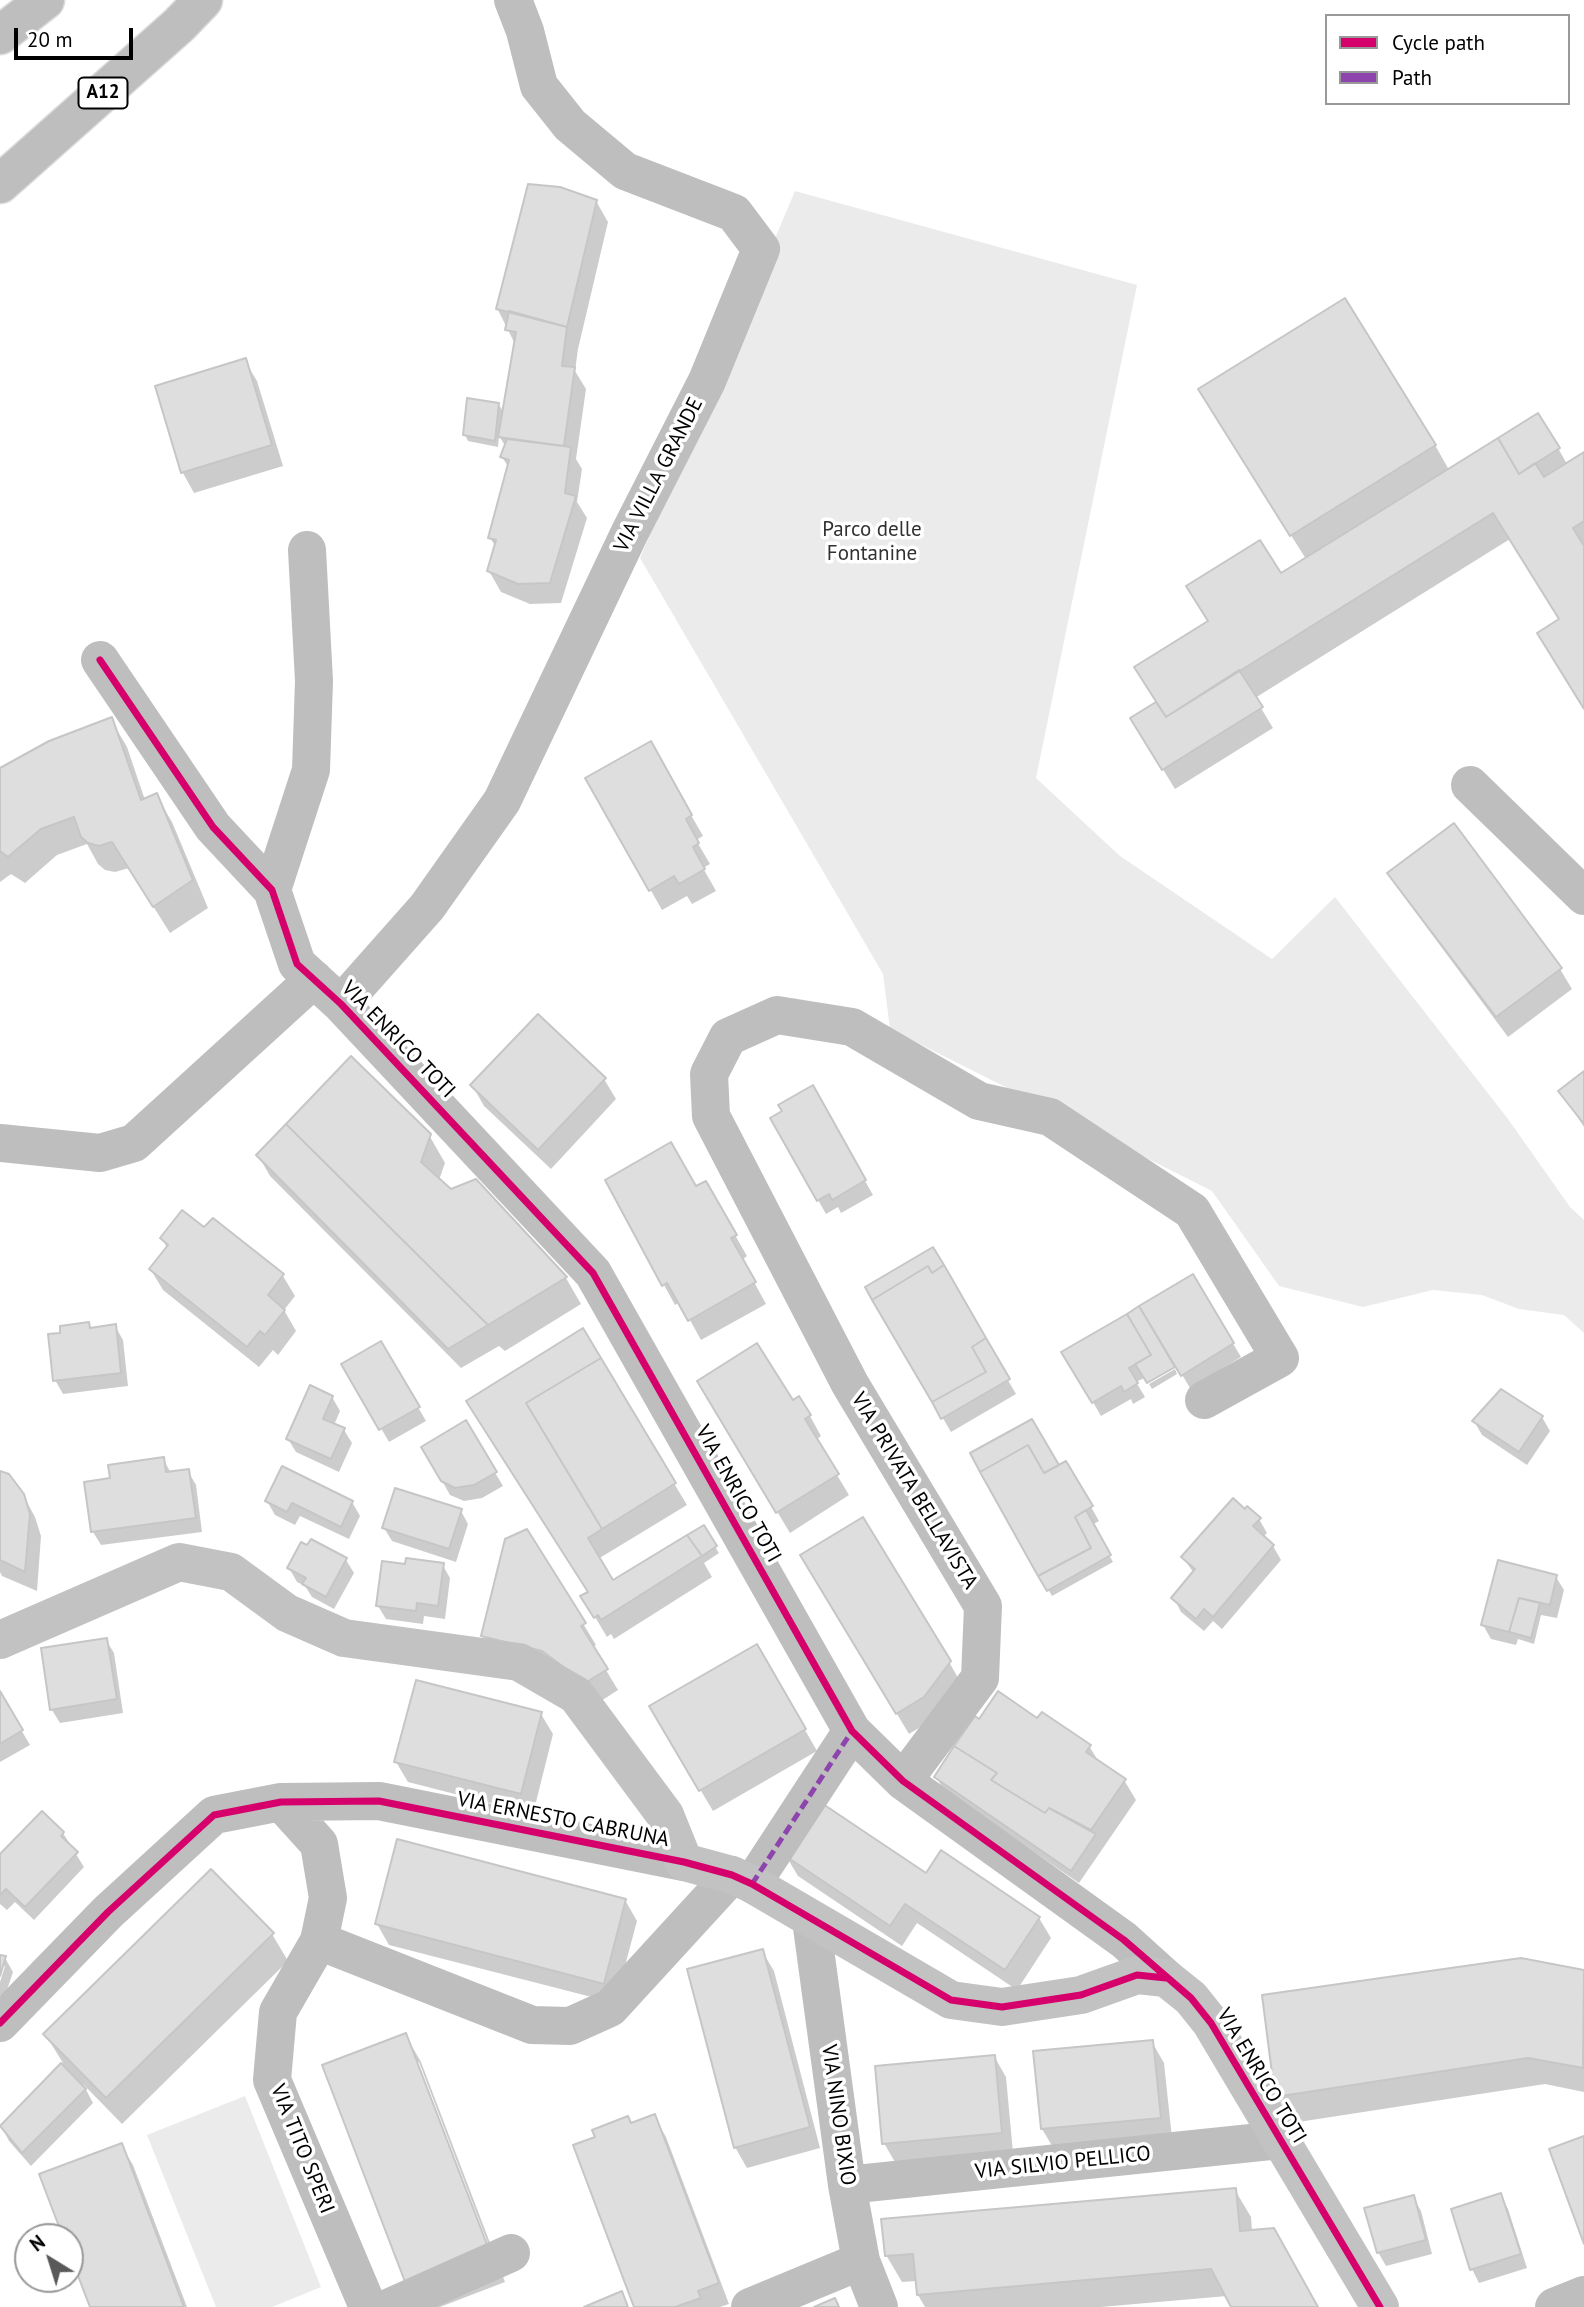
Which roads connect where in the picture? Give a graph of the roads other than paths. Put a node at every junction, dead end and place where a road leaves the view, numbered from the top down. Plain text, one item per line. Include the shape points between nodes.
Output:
1 (45, 0) edge
2 (203, 0) edge
3 (513, 0) edge
4 (0, 35) edge
5 (0, 184) edge
6 (307, 550) dead end
7 (100, 660) dead end
8 (1470, 785) dead end
9 (272, 890) junction
10 (1584, 896) edge
11 (328, 992) junction
12 (0, 1143) edge
13 (1204, 1400) dead end
14 (0, 1640) edge
15 (852, 1731) junction
16 (903, 1781) junction
17 (281, 1802) junction
18 (684, 1862) junction
19 (742, 1879) junction
20 (811, 1920) junction
21 (319, 1941) junction
22 (1166, 1978) junction
23 (0, 2023) edge
24 (1280, 2140) junction
25 (847, 2185) junction
26 (511, 2253) dead end
27 (861, 2261) junction
28 (1584, 2295) edge
29 (368, 2307) edge
30 (390, 2307) edge
31 (750, 2307) edge
32 (879, 2307) edge
33 (1380, 2307) edge
34 (1554, 2307) edge

1 - 4 main road
2 - 5 main road, A12
3 - 11 main road, VIA VILLA GRANDE via 539,86 570,125 625,171 734,213 761,249 707,381 624,543 502,801 428,907
6 - 9 main road via 314,681 311,770
7 - 9 main road, VIA ENRICO TOTI via 214,827
8 - 10 main road
9 - 11 main road, VIA ENRICO TOTI via 297,964
11 - 12 main road via 134,1143 100,1153
11 - 15 main road, VIA ENRICO TOTI via 593,1273
13 - 16 main road, VIA PRIVATA BELLAVISTA via 1280,1358 1192,1211 1050,1118 979,1101 852,1027 777,1015 728,1037 709,1074 710,1116 850,1384 983,1606 980,1678
14 - 18 street via 179,1562 231,1572 287,1613 344,1638 519,1662 576,1695 665,1815
15 - 16 main road, VIA ENRICO TOTI
15 - 19 main road
16 - 22 main road, VIA ENRICO TOTI via 1124,1940
17 - 18 main road, VIA ERNESTO CABRUNA via 379,1801
17 - 21 main road, VIA TITO SPERI via 319,1844 328,1898
17 - 23 main road, VIA ERNESTO CABRUNA via 214,1815 108,1912
18 - 19 street, VIA ERNESTO CABRUNA
19 - 20 street, VIA ERNESTO CABRUNA
19 - 21 main road via 610,2008 570,2026 532,2025
20 - 22 street, VIA ERNESTO CABRUNA via 951,2000 1002,2007 1081,1996 1136,1975
20 - 25 main road, VIA NINO BIXIO
21 - 29 main road, VIA TITO SPERI via 278,2011 272,2081
22 - 24 street, VIA ENRICO TOTI via 1212,2023
24 - 25 main road, VIA SILVIO PELLICO
24 - 33 street, VIA ENRICO TOTI
25 - 27 main road, VIA NINO BIXIO
26 - 30 main road
27 - 31 main road
27 - 32 main road, VIA NINO BIXIO
28 - 34 main road

